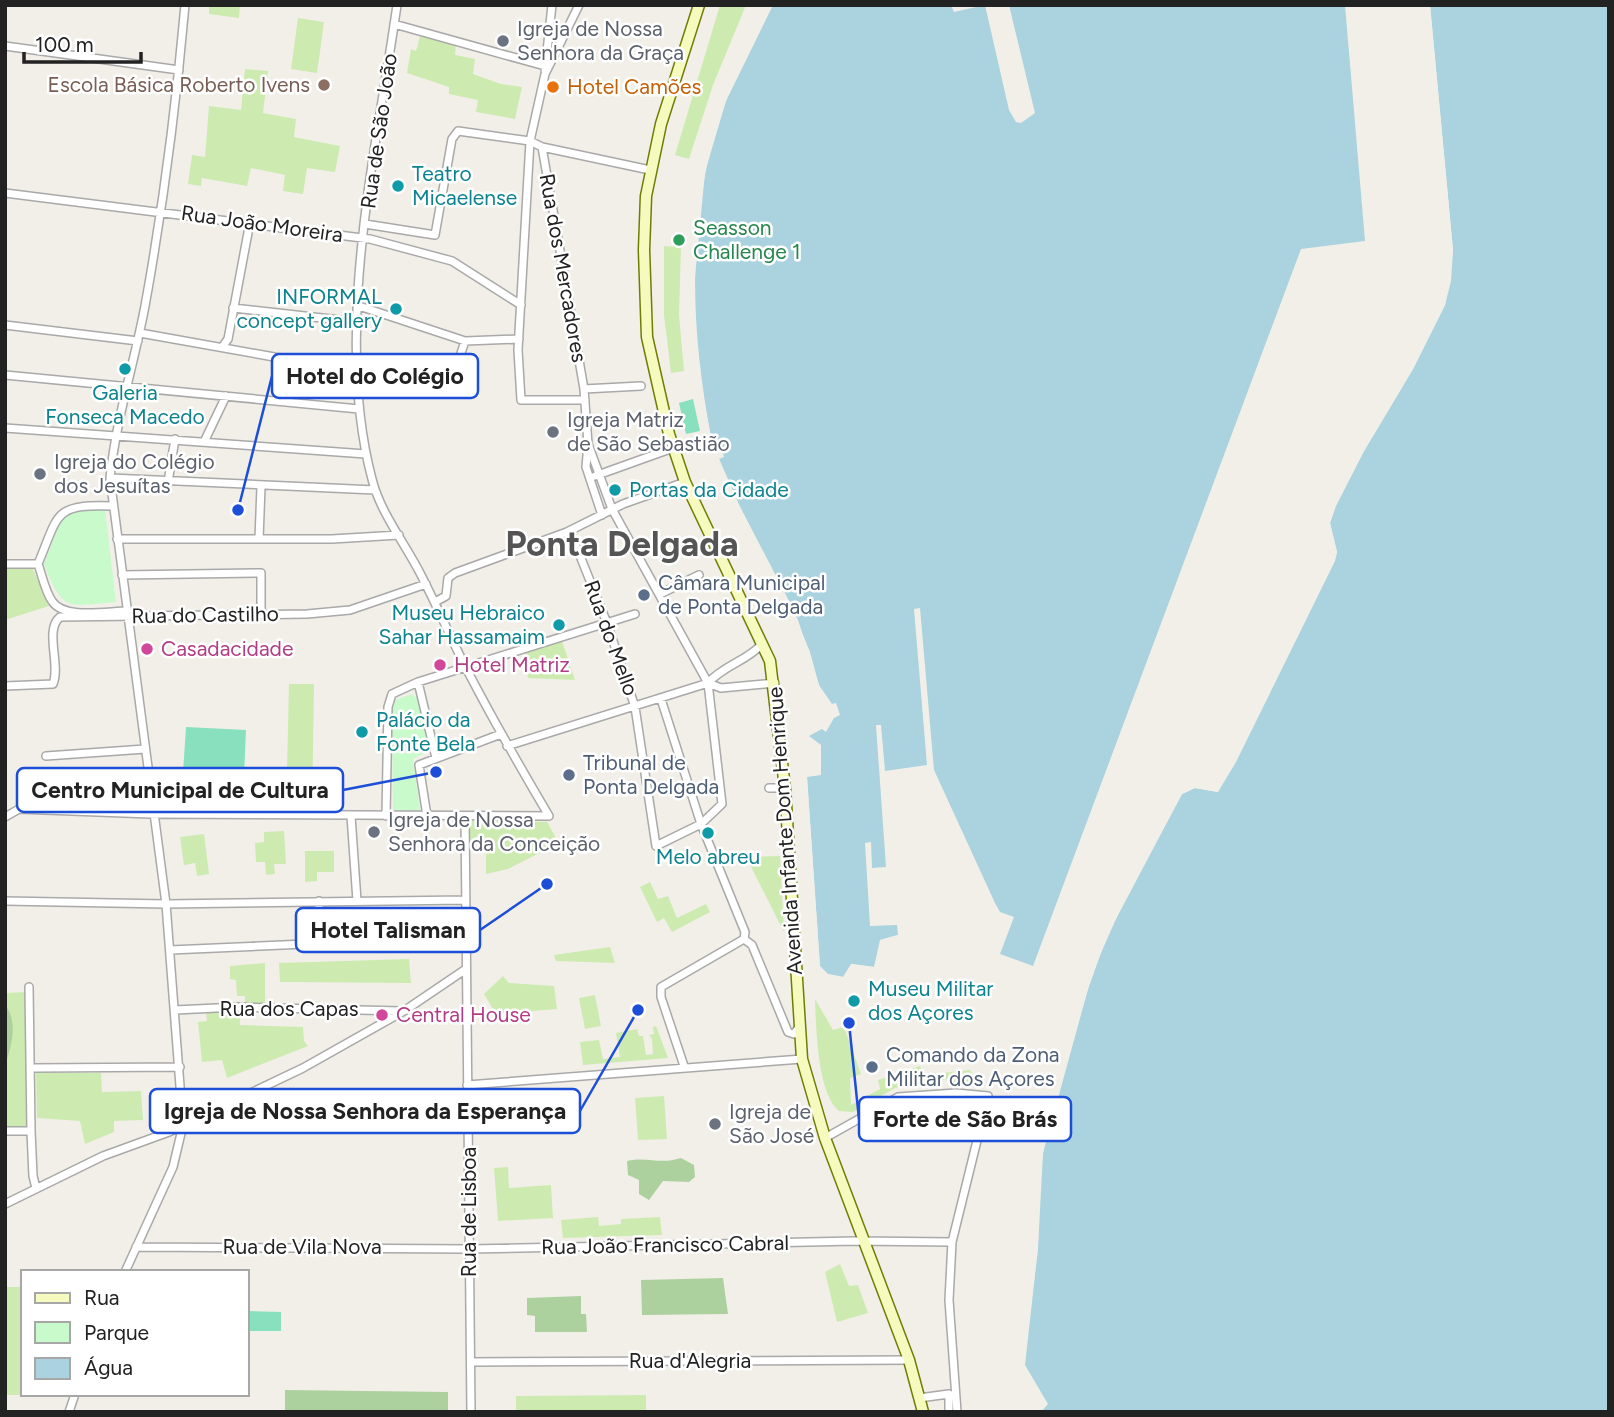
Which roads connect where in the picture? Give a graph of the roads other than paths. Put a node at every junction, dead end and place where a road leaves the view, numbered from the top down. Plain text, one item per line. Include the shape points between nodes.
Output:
1 (185, 5) edge
2 (397, 5) edge
3 (552, 5) edge
4 (579, 5) edge
5 (698, 5) edge
6 (394, 24) junction
7 (5, 46) edge
8 (545, 49) junction
9 (556, 52) junction
10 (179, 70) junction
11 (545, 70) junction
12 (530, 141) junction
13 (541, 147) junction
14 (650, 170) junction
15 (5, 193) edge
16 (161, 210) junction
17 (250, 222) junction
18 (365, 223) junction
19 (364, 238) junction
20 (359, 306) junction
21 (233, 308) junction
22 (521, 308) junction
23 (358, 322) junction
24 (5, 325) edge
25 (139, 337) junction
26 (519, 339) junction
27 (465, 341) junction
28 (223, 346) junction
29 (358, 372) junction
30 (5, 374) edge
31 (640, 386) dead end
32 (126, 387) junction
33 (450, 387) dead end
34 (584, 389) junction
35 (226, 396) junction
36 (585, 400) junction
37 (359, 409) junction
38 (5, 428) edge
39 (114, 434) junction
40 (175, 439) junction
41 (204, 442) junction
42 (588, 444) junction
43 (673, 448) junction
44 (366, 454) junction
45 (598, 474) junction
46 (110, 478) junction
47 (588, 478) junction
48 (169, 482) junction
49 (685, 482) junction
50 (261, 487) junction
51 (375, 490) junction
52 (112, 506) junction
53 (612, 509) junction
54 (602, 515) junction
55 (570, 531) junction
56 (399, 536) junction
57 (117, 539) junction
58 (259, 539) junction
59 (5, 564) edge
60 (38, 564) junction
61 (122, 575) junction
62 (699, 575) dead end
63 (426, 584) junction
64 (660, 594) junction
65 (435, 603) junction
66 (127, 613) junction
67 (261, 614) junction
68 (635, 614) dead end
69 (607, 623) junction
70 (762, 644) junction
71 (466, 667) junction
72 (418, 682) junction
73 (708, 683) junction
74 (775, 683) junction
75 (5, 686) edge
76 (662, 699) junction
77 (635, 707) junction
78 (501, 734) junction
79 (507, 746) junction
80 (145, 749) junction
81 (46, 756) dead end
82 (436, 758) junction
83 (769, 788) dead end
84 (785, 788) junction
85 (154, 814) junction
86 (351, 816) junction
87 (386, 816) junction
88 (427, 816) junction
89 (5, 817) edge
90 (466, 817) junction
91 (701, 824) junction
92 (465, 900) junction
93 (5, 901) edge
94 (319, 901) junction
95 (357, 901) junction
96 (166, 904) junction
97 (465, 937) junction
98 (744, 939) junction
99 (319, 942) junction
100 (170, 950) junction
101 (466, 970) junction
102 (29, 987) dead end
103 (174, 1010) junction
104 (404, 1011) junction
105 (799, 1027) junction
106 (802, 1059) junction
107 (684, 1066) junction
108 (180, 1067) junction
109 (35, 1068) dead end
110 (467, 1085) junction
111 (183, 1125) junction
112 (31, 1131) junction
113 (5, 1132) edge
114 (825, 1138) junction
115 (36, 1188) junction
116 (5, 1204) edge
117 (862, 1241) junction
118 (952, 1242) junction
119 (136, 1247) junction
120 (469, 1249) junction
121 (126, 1270) edge
122 (909, 1360) junction
123 (471, 1362) junction
124 (919, 1398) junction
125 (953, 1411) edge
126 (471, 1412) edge
127 (923, 1412) edge

1 - 10 street
2 - 6 street, Rua de São João
3 - 8 street
4 - 9 street
5 - 14 main road, Avenida Infante Dom Henrique
6 - 11 street
6 - 18 street, Rua de São João
7 - 10 street
8 - 9 street
8 - 11 street
9 - 11 street
10 - 16 street
11 - 12 street
12 - 13 street
12 - 18 street via 458,131 452,139 435,235
12 - 22 street
13 - 14 street
13 - 34 street, Rua dos Mercadores
14 - 43 main road, Avenida Infante Dom Henrique via 644,212 647,337
15 - 16 street, Rua João Moreira
16 - 17 street, Rua João Moreira
16 - 25 street
17 - 19 street, Rua João Moreira
17 - 21 street
18 - 19 street, Rua de São João
19 - 20 street, Rua de São João
19 - 22 street, Rua João Moreira via 452,261
20 - 23 street, Rua de São João
20 - 27 street
21 - 23 street
21 - 28 street
22 - 26 street
23 - 29 street, Rua de São João
24 - 25 street
25 - 28 street
25 - 32 street
26 - 27 street
26 - 36 street via 521,400
27 - 33 street
28 - 29 street via 228,351
29 - 37 street, Rua de São João
30 - 32 street
31 - 34 street
32 - 35 street
32 - 39 street
34 - 36 street, Rua dos Mercadores
35 - 37 street
35 - 41 street
36 - 42 street, Rua dos Mercadores
37 - 44 street, Rua de São João
38 - 39 street
39 - 40 street
39 - 46 street
40 - 41 street
40 - 48 street
41 - 44 street
42 - 45 street
42 - 47 street
43 - 45 street
43 - 49 main road, Avenida Infante Dom Henrique
44 - 51 street, Rua de São João
45 - 47 street
45 - 53 street
46 - 48 street
46 - 52 street
47 - 54 street
48 - 50 street
49 - 53 street
49 - 70 main road, Avenida Infante Dom Henrique
50 - 51 street
50 - 58 street
51 - 56 street, Rua de São João
52 - 57 street
52 - 60 street via 75,505 64,511
53 - 54 street
53 - 64 street
54 - 55 street
55 - 65 street via 455,573 448,578 446,596
55 - 69 street, Rua do Mello
56 - 58 street
56 - 63 street, Rua de São João
57 - 58 street
57 - 61 street
59 - 60 street
60 - 66 street via 52,601 59,607
61 - 66 street
61 - 67 street via 261,573
62 - 64 street
63 - 65 street, Rua de São João
63 - 67 street, Rua do Castilho via 350,610
64 - 73 street
65 - 71 street, Rua de São João
66 - 67 street, Rua do Castilho
66 - 75 street, Rua do Castilho via 56,619 53,684
66 - 80 street
68 - 69 street
69 - 71 street
69 - 77 street, Rua do Mello
70 - 73 street via 718,671
70 - 74 main road, Avenida Infante Dom Henrique
71 - 72 street
71 - 78 street, Rua de São João
72 - 82 street
72 - 87 street via 397,690 389,699
73 - 74 street via 721,688
73 - 76 street
73 - 91 street via 722,804
74 - 84 main road, Avenida Infante Dom Henrique
76 - 77 street
76 - 91 street
77 - 79 street
77 - 91 street, Rua do Mello via 656,846
78 - 79 street, Rua de São João
78 - 82 street
79 - 90 street, Rua de São João via 549,816
80 - 81 street
80 - 85 street
82 - 88 street via 419,765 418,770
83 - 84 street
84 - 105 main road, Avenida Infante Dom Henrique
85 - 86 street
85 - 89 street via 19,809
85 - 96 street
86 - 87 street
86 - 95 street
87 - 88 street
88 - 90 street
90 - 92 street, Rua de Lisboa
91 - 98 street
92 - 95 street
92 - 97 street, Rua de Lisboa
93 - 96 street
94 - 95 street
94 - 96 street
94 - 99 street
96 - 100 street
97 - 99 street
97 - 101 street, Rua de Lisboa
98 - 105 street via 752,945 788,1032 796,1034
98 - 107 street via 661,987
99 - 100 street
100 - 103 street
101 - 104 street
101 - 110 street, Rua de Lisboa
102 - 112 street
103 - 104 street, Rua dos Capas
103 - 108 street
104 - 111 street via 314,1063
105 - 106 main road, Avenida Infante Dom Henrique
106 - 107 street
106 - 114 main road, Avenida Infante Dom Henrique
107 - 110 street
108 - 109 street
108 - 111 street
110 - 120 street, Rua de Lisboa
111 - 115 street
111 - 119 street via 173,1167
112 - 113 street
112 - 115 street
114 - 117 main road, Avenida Infante Dom Henrique
114 - 118 street via 898,1097 988,1096
115 - 116 street
117 - 118 street, Rua João Francisco Cabral
117 - 120 street, Rua João Francisco Cabral
117 - 122 main road, Avenida Infante Dom Henrique
118 - 125 street
119 - 120 street, Rua de Vila Nova
119 - 121 street
120 - 123 street, Rua de Lisboa
122 - 123 street, Rua d'Alegria
122 - 124 main road, Avenida Infante Dom Henrique
123 - 126 street, Rua de Lisboa
124 - 125 street via 949,1394
124 - 127 main road, Avenida Infante Dom Henrique

